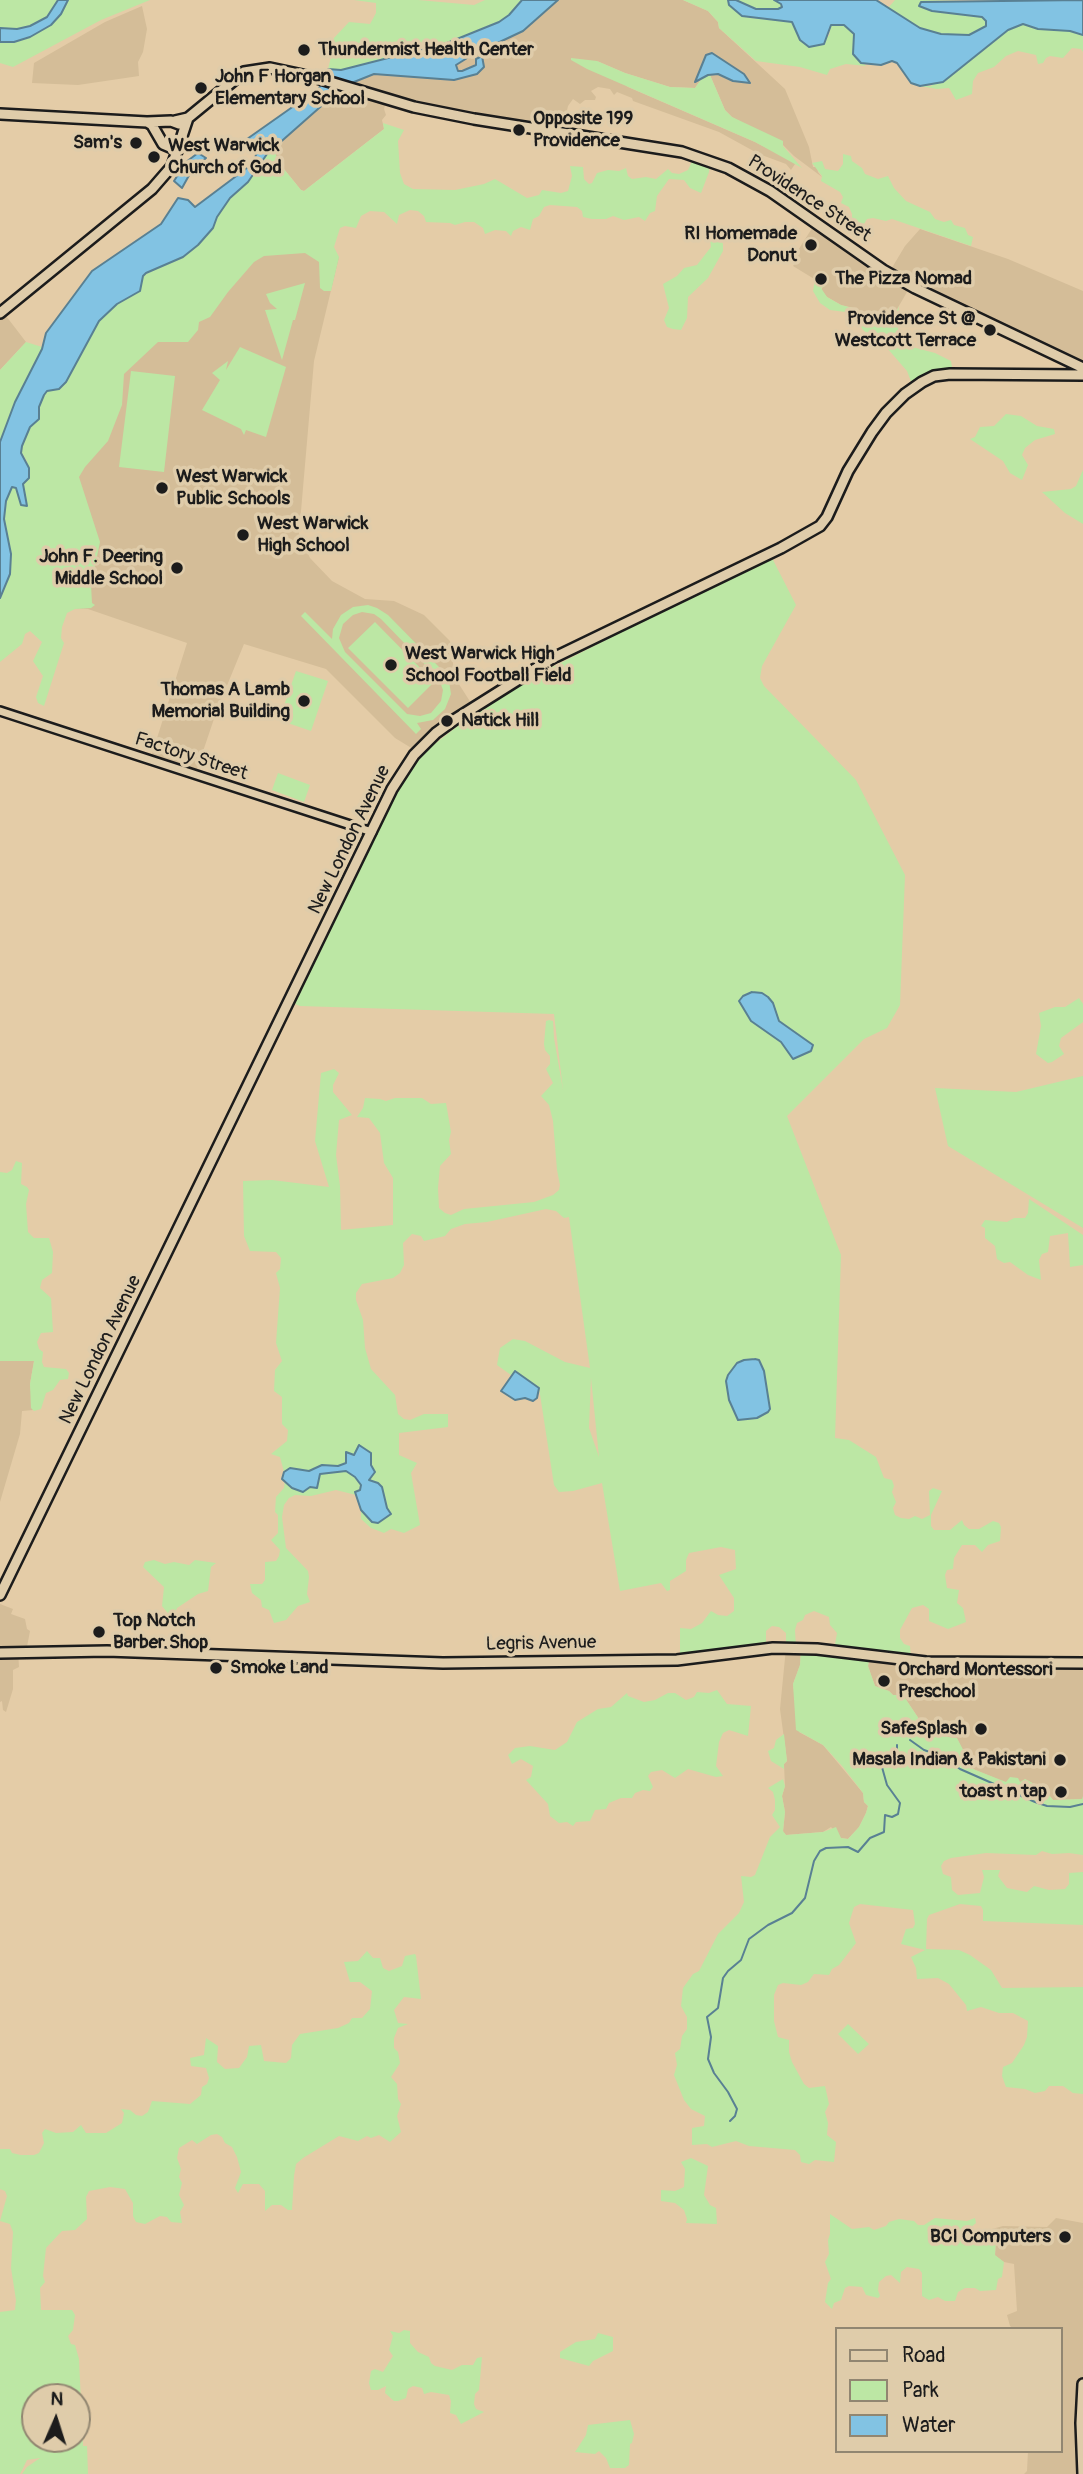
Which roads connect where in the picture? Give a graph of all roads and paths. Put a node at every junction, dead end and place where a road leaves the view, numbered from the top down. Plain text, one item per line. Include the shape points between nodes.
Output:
1 (0, 114) edge
2 (188, 118) junction
3 (171, 121) junction
4 (146, 122) junction
5 (157, 133) junction
6 (182, 137) junction
7 (166, 146) junction
8 (166, 173) junction
9 (0, 313) edge
10 (1083, 368) edge
11 (1083, 375) edge
12 (0, 711) edge
13 (372, 832) junction
14 (0, 1595) edge
15 (0, 1653) edge
16 (1082, 1663) edge
17 (1083, 2384) edge
18 (1082, 2423) edge
19 (1083, 2474) edge

1 - 4 main road
2 - 3 main road
2 - 6 main road
2 - 10 main road, Providence Street via 230,81 264,67 414,107 651,145 710,161 770,191 883,270
3 - 4 main road
3 - 5 main road via 160,125
3 - 6 main road via 181,125
4 - 5 main road
5 - 7 main road
6 - 7 main road via 174,146
6 - 8 main road
7 - 8 main road
8 - 9 main road via 140,201
11 - 13 main road, New London Avenue via 942,374 916,386 886,413 869,437 820,526 551,659 454,720 410,760
12 - 13 street, Factory Street
13 - 14 main road, New London Avenue
15 - 16 main road, Legris Avenue via 107,1651 455,1662 677,1660 773,1648 926,1662
17 - 18 main road
18 - 19 main road

